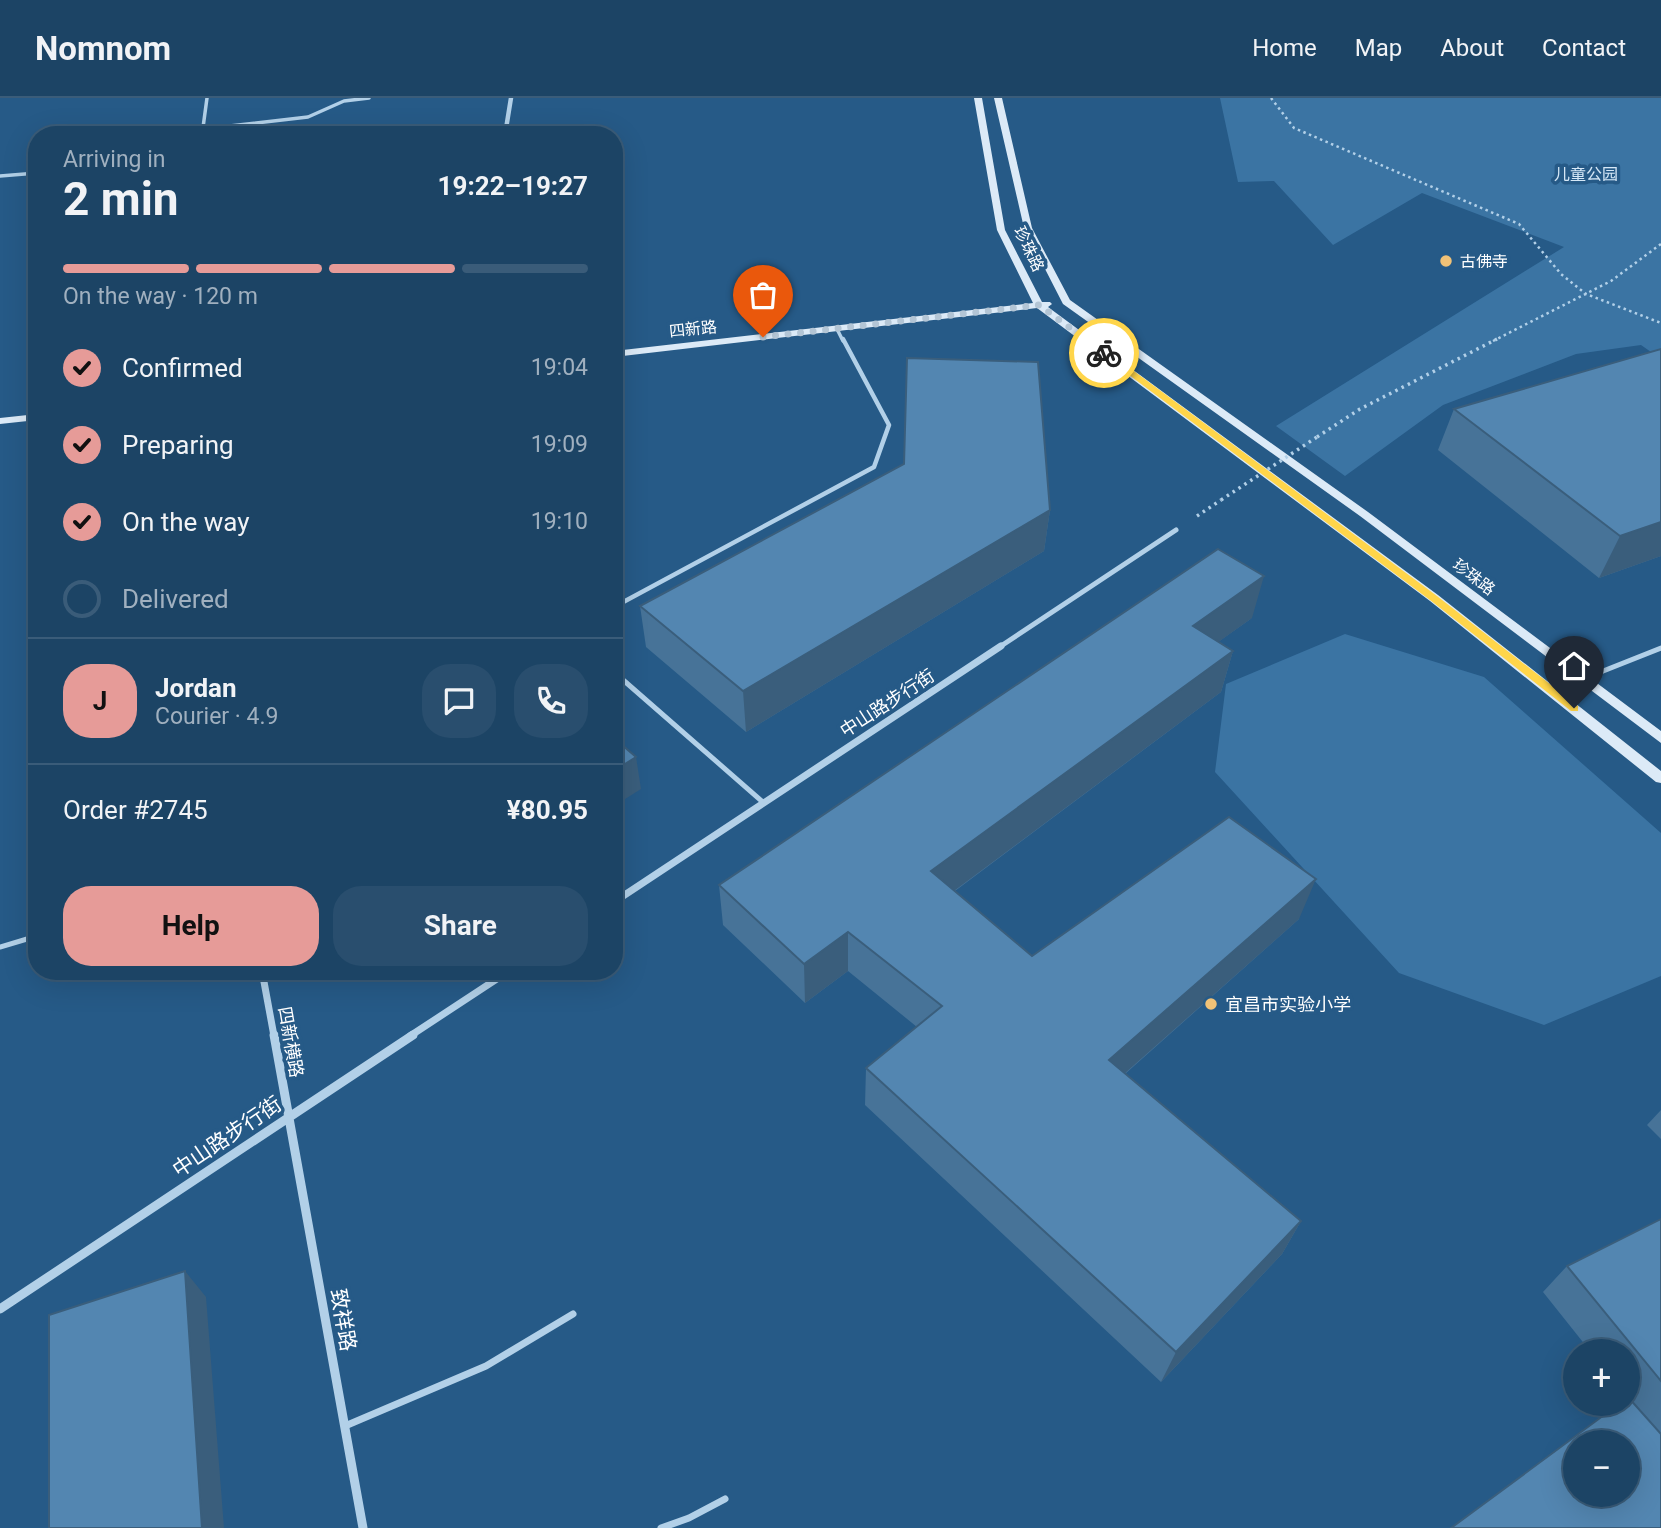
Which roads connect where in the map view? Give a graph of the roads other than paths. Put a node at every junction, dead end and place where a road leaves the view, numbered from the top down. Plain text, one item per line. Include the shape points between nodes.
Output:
1 (206, 98) edge
2 (369, 98) edge
3 (511, 98) edge
4 (978, 98) edge
5 (998, 98) edge
6 (203, 126) edge
7 (229, 126) edge
8 (506, 126) edge
9 (28, 174) edge
10 (0, 176) edge
11 (1066, 302) junction
12 (1039, 305) junction
13 (837, 329) junction
14 (623, 353) edge
15 (28, 418) edge
16 (0, 421) edge
17 (1176, 530) dead end
18 (623, 602) edge
19 (1661, 648) edge
20 (1583, 679) junction
21 (623, 680) edge
22 (1661, 738) edge
23 (1661, 778) edge
24 (764, 803) junction
25 (623, 896) edge
26 (28, 939) edge
27 (0, 947) edge
28 (264, 980) edge
29 (496, 980) edge
30 (289, 1118) junction
31 (0, 1309) edge
32 (573, 1314) dead end
33 (345, 1426) junction
34 (725, 1499) dead end
35 (363, 1528) edge
36 (661, 1528) edge

1 - 6 lane
2 - 7 lane via 344,101 308,117
3 - 8 street
4 - 12 main road, 珍珠路 via 1001,230
5 - 11 main road, 珍珠路 via 1028,228
9 - 10 lane
11 - 12 main road, 四新路
11 - 20 main road, 珍珠路 via 1364,513
12 - 13 main road, 四新路
12 - 23 main road, 珍珠路 via 1434,598
13 - 14 main road, 四新路
13 - 18 lane via 890,425 874,467
15 - 16 main road
17 - 24 street, 中山路步行街
19 - 20 lane
20 - 22 main road, 珍珠路
21 - 24 lane
24 - 25 street, 中山路步行街
26 - 27 lane
28 - 30 street, 四新横路
29 - 30 street, 中山路步行街
30 - 31 street, 中山路步行街
30 - 33 street, 致祥路
32 - 33 lane via 486,1366
33 - 35 street, 致祥路
34 - 36 lane

